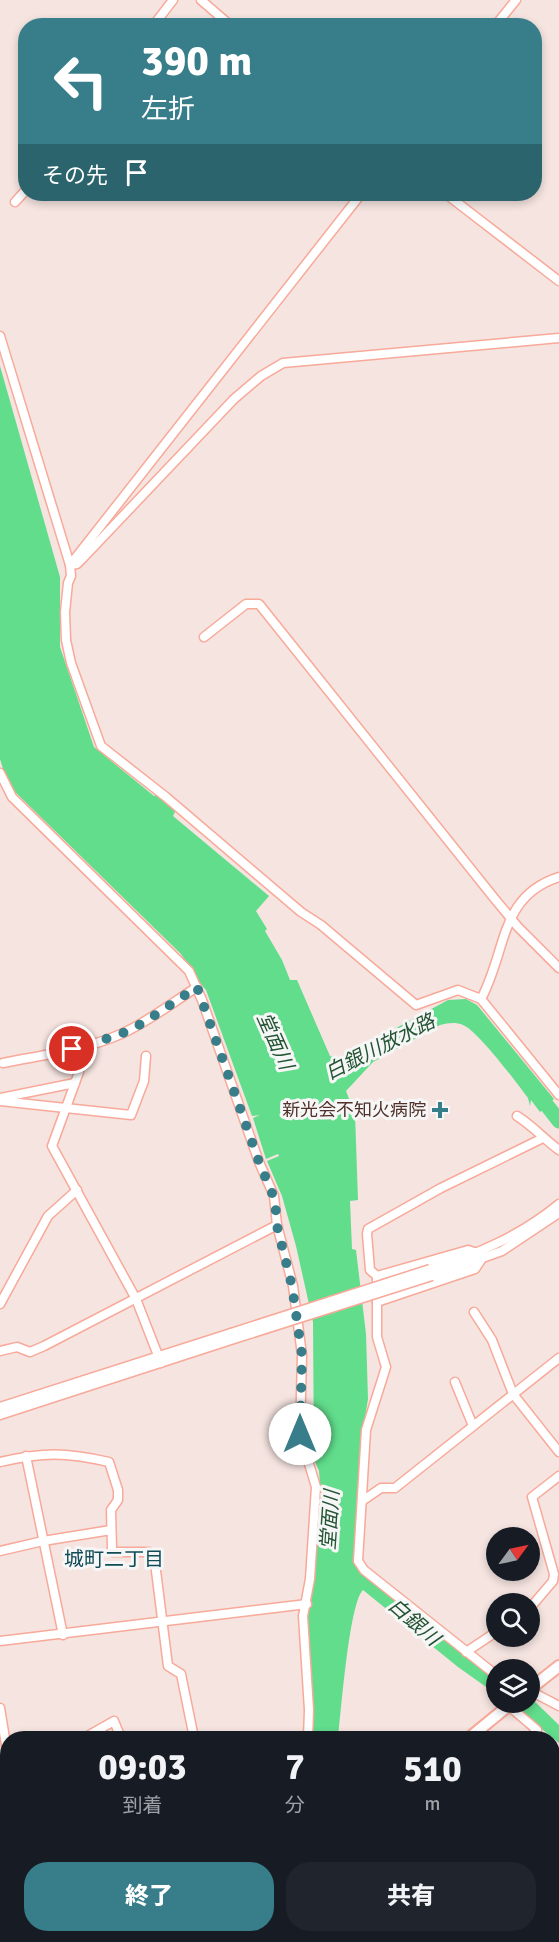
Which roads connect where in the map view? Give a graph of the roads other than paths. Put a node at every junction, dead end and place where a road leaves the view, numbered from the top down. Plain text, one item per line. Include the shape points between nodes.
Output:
1 (173, 0) edge
2 (201, 0) edge
3 (516, 0) edge
4 (159, 18) edge
5 (222, 18) edge
6 (501, 18) edge
7 (18, 199) edge
8 (356, 201) edge
9 (455, 201) edge
10 (15, 202) dead end
11 (559, 281) edge
12 (0, 336) edge
13 (559, 338) edge
14 (70, 565) junction
15 (204, 637) dead end
16 (0, 773) edge
17 (559, 877) edge
18 (510, 918) junction
19 (559, 968) edge
20 (197, 987) junction
21 (481, 999) junction
22 (72, 1049) junction
23 (146, 1056) dead end
24 (3, 1063) dead end
25 (75, 1083) junction
26 (559, 1095) edge
27 (0, 1100) edge
28 (67, 1108) junction
29 (517, 1116) dead end
30 (543, 1138) junction
31 (559, 1150) edge
32 (77, 1191) junction
33 (559, 1204) edge
34 (559, 1213) edge
35 (277, 1226) junction
36 (480, 1257) junction
37 (377, 1276) junction
38 (0, 1283) edge
39 (7, 1292) junction
40 (136, 1299) junction
41 (377, 1302) junction
42 (0, 1304) edge
43 (474, 1312) dead end
44 (0, 1350) edge
45 (559, 1358) edge
46 (160, 1359) junction
47 (455, 1382) dead end
48 (513, 1394) junction
49 (0, 1407) edge
50 (0, 1415) edge
51 (473, 1426) junction
52 (559, 1452) edge
53 (26, 1456) junction
54 (0, 1462) edge
55 (559, 1476) edge
56 (362, 1501) junction
57 (111, 1530) junction
58 (43, 1541) junction
59 (0, 1551) edge
60 (540, 1596) edge
61 (307, 1604) junction
62 (163, 1621) junction
63 (63, 1635) junction
64 (486, 1639) edge
65 (0, 1641) edge
66 (466, 1652) junction
67 (559, 1666) edge
68 (486, 1667) edge
69 (540, 1681) edge
70 (540, 1696) edge
71 (559, 1706) edge
72 (0, 1708) edge
73 (500, 1713) edge
74 (520, 1713) edge
75 (4, 1731) edge
76 (96, 1731) edge
77 (118, 1731) edge
78 (193, 1731) edge
79 (308, 1731) edge
80 (478, 1731) edge
81 (536, 1731) edge

1 - 4 street
2 - 5 street
3 - 6 street
7 - 10 street
8 - 14 street
9 - 11 street
12 - 14 street
13 - 14 street via 283,363 234,399 83,558
14 - 21 street via 66,640 101,746 416,1005 458,990
15 - 18 street via 246,604 259,604
16 - 20 street via 12,797 186,968
17 - 18 street via 528,892
18 - 19 street
18 - 21 street
20 - 22 street via 119,1035
20 - 35 street via 274,1196
21 - 26 street
22 - 24 street
22 - 25 street via 79,1072
23 - 28 street via 144,1081 131,1115
25 - 27 street
25 - 28 street
27 - 28 street
28 - 32 street via 52,1146
29 - 30 street
30 - 31 street
30 - 37 street via 368,1229 370,1270
32 - 39 street via 48,1216
32 - 40 street
33 - 36 street
34 - 36 street via 522,1239
35 - 40 street
35 - 61 street via 292,1286 302,1355 300,1434 316,1487
36 - 37 street via 468,1250
36 - 41 street via 475,1269
36 - 46 street, bridge
37 - 41 street
38 - 39 street
39 - 42 street
40 - 44 street via 30,1352 17,1347
40 - 46 street
41 - 56 street via 377,1337 386,1367 366,1430
43 - 48 street via 492,1340
45 - 48 street
46 - 49 street
46 - 50 street
47 - 51 street
48 - 51 street
48 - 52 street
51 - 56 street via 395,1488 381,1488
53 - 54 street
53 - 57 street via 60,1453 109,1462 118,1491 118,1500 111,1510
53 - 58 street
55 - 60 street via 532,1497 554,1574
56 - 66 street via 358,1561 364,1570
57 - 58 street
57 - 62 street via 113,1552 154,1555
58 - 59 street
58 - 63 street
61 - 62 street
61 - 79 street via 303,1616
62 - 63 street
62 - 78 street via 168,1666 181,1674
63 - 65 street
64 - 66 street
66 - 68 street
67 - 69 main road
70 - 71 street
72 - 75 street
73 - 80 main road
74 - 81 street
76 - 77 street via 114,1721

